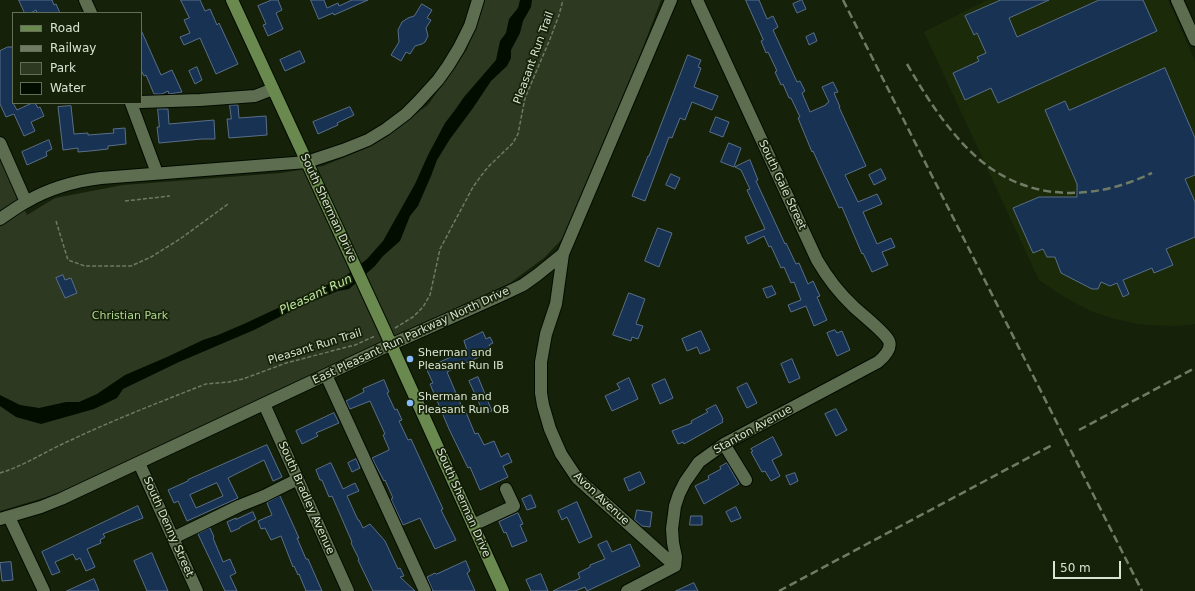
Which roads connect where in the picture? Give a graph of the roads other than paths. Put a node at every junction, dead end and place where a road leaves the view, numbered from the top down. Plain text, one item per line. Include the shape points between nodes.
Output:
1 (85, 0) edge
2 (233, 0) edge
3 (478, 0) edge
4 (671, 0) edge
5 (697, 0) edge
6 (1177, 0) edge
7 (91, 12) edge
8 (1195, 40) edge
9 (273, 89) junction
10 (142, 102) edge
11 (131, 104) edge
12 (0, 143) edge
13 (307, 162) junction
14 (157, 173) junction
15 (26, 202) junction
16 (0, 219) edge
17 (564, 254) junction
18 (391, 345) junction
19 (887, 353) joint
20 (326, 375) junction
21 (264, 404) junction
22 (724, 444) junction
23 (139, 463) junction
24 (298, 479) junction
25 (746, 480) dead end
26 (506, 488) dead end
27 (4, 518) edge
28 (473, 525) junction
29 (173, 538) junction
30 (675, 566) junction
31 (44, 591) edge
32 (197, 591) edge
33 (348, 591) edge
34 (425, 591) edge
35 (503, 591) edge
36 (627, 591) edge

1 - 7 street
2 - 9 main road, South Sherman Drive
3 - 13 street via 470,26 457,52 442,75 418,102 393,124 368,140
4 - 17 street, East Pleasant Run Parkway North Drive
5 - 19 street, South Gale Street via 817,260 846,300 889,340
6 - 8 street
9 - 10 street via 255,96
9 - 13 main road, South Sherman Drive
11 - 14 street
12 - 15 street
13 - 14 street
13 - 18 main road, South Sherman Drive
14 - 15 street via 84,181 47,192
15 - 16 street
17 - 18 street, East Pleasant Run Parkway North Drive via 516,288
17 - 30 street, Avon Avenue via 556,304 546,334 541,362 541,393 550,429 561,454 578,478
18 - 20 street, East Pleasant Run Parkway North Drive
18 - 28 main road, South Sherman Drive
19 - 22 street, Stanton Avenue via 878,362
20 - 21 street, East Pleasant Run Parkway North Drive
20 - 34 street
21 - 23 street, East Pleasant Run Parkway North Drive
21 - 24 street, South Bradley Avenue
22 - 25 street
22 - 30 street, Stanton Avenue via 697,464 679,494 672,522
23 - 27 street, East Pleasant Run Parkway North Drive via 53,503
23 - 29 street, South Denny Street
24 - 29 street
24 - 33 street, South Bradley Avenue
26 - 28 street via 514,506
27 - 31 street
28 - 35 main road, South Sherman Drive
29 - 32 street, South Denny Street
30 - 36 street

